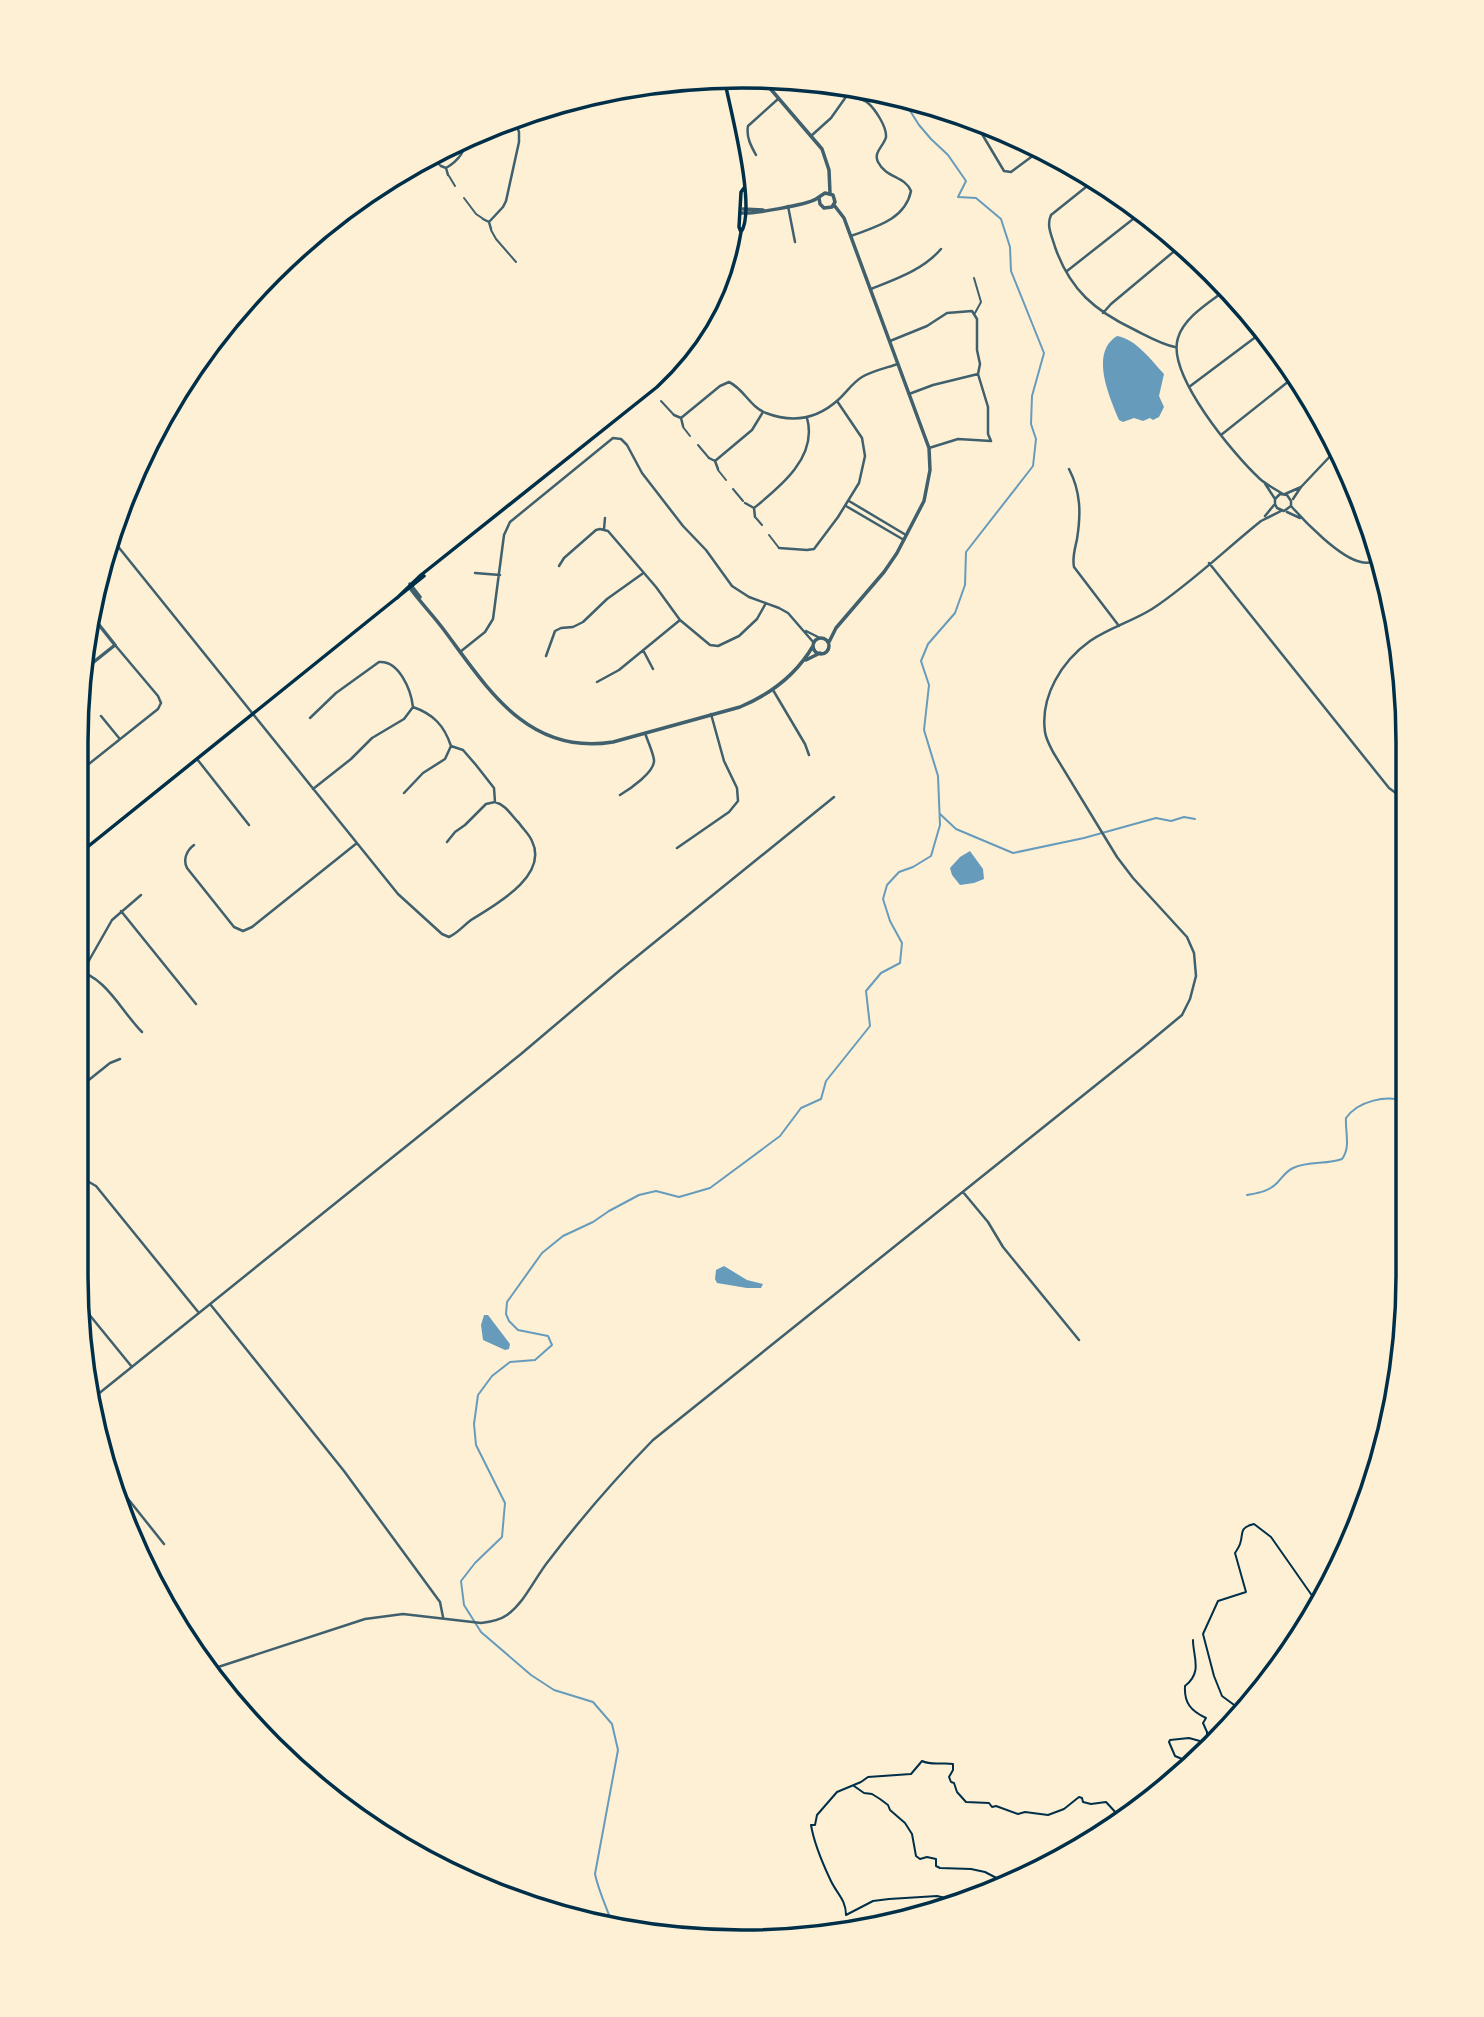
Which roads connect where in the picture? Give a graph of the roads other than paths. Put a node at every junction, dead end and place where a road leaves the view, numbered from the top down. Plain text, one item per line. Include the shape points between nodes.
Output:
1 (725, 88) edge
2 (770, 89) edge
3 (846, 96) edge
4 (857, 98) edge
5 (778, 99) junction
6 (517, 127) edge
7 (981, 133) edge
8 (811, 136) junction
9 (464, 150) edge
10 (756, 155) dead end
11 (1033, 156) edge
12 (437, 163) edge
13 (441, 166) joint
14 (446, 168) junction
15 (448, 175) joint
16 (455, 186) dead end
17 (1087, 186) edge
18 (828, 193) junction
19 (464, 198) dead end
20 (819, 200) junction
21 (788, 206) junction
22 (832, 207) junction
23 (743, 211) junction
24 (1134, 218) edge
25 (483, 219) joint
26 (489, 222) junction
27 (491, 229) joint
28 (850, 236) junction
29 (795, 242) dead end
30 (941, 249) dead end
31 (1175, 251) edge
32 (516, 262) dead end
33 (1066, 272) junction
34 (974, 278) dead end
35 (870, 290) junction
36 (1220, 295) edge
37 (1103, 313) junction
38 (975, 314) junction
39 (1256, 337) edge
40 (890, 341) junction
41 (1175, 347) junction
42 (898, 364) junction
43 (978, 374) junction
44 (1288, 382) edge
45 (1189, 387) junction
46 (909, 394) junction
47 (661, 401) dead end
48 (837, 401) junction
49 (762, 412) junction
50 (674, 415) joint
51 (681, 418) junction
52 (807, 418) junction
53 (683, 426) joint
54 (1221, 435) junction
55 (690, 436) dead end
56 (698, 445) dead end
57 (929, 448) junction
58 (1330, 456) edge
59 (709, 458) joint
60 (715, 461) junction
61 (718, 469) joint
62 (1069, 469) dead end
63 (726, 480) dead end
64 (1262, 480) junction
65 (1301, 487) junction
66 (733, 489) dead end
67 (1284, 494) junction
68 (849, 501) junction
69 (1275, 501) junction
70 (745, 503) joint
71 (1291, 503) junction
72 (846, 506) junction
73 (754, 508) junction
74 (1282, 511) junction
75 (755, 517) joint
76 (605, 519) dead end
77 (1264, 519) junction
78 (1303, 519) junction
79 (762, 525) dead end
80 (604, 529) junction
81 (769, 535) dead end
82 (905, 537) junction
83 (118, 546) edge
84 (779, 548) joint
85 (1371, 562) edge
86 (1209, 563) junction
87 (559, 566) dead end
88 (475, 573) dead end
89 (643, 573) junction
90 (500, 575) junction
91 (410, 586) junction
92 (766, 603) junction
93 (680, 620) junction
94 (98, 624) edge
95 (1119, 627) junction
96 (836, 628) junction
97 (803, 629) junction
98 (821, 637) junction
99 (829, 642) junction
100 (814, 644) junction
101 (115, 645) junction
102 (643, 650) junction
103 (460, 652) junction
104 (820, 653) junction
105 (546, 656) dead end
106 (804, 661) junction
107 (92, 663) edge
108 (653, 669) dead end
109 (597, 682) dead end
110 (772, 690) junction
111 (412, 707) junction
112 (253, 713) junction
113 (711, 715) junction
114 (102, 716) dead end
115 (310, 718) dead end
116 (645, 733) junction
117 (120, 739) junction
118 (451, 746) junction
119 (809, 755) dead end
120 (197, 759) junction
121 (88, 764) edge
122 (313, 789) junction
123 (404, 793) dead end
124 (1396, 794) edge
125 (620, 795) dead end
126 (834, 797) dead end
127 (495, 802) junction
128 (249, 825) dead end
129 (447, 842) dead end
130 (356, 843) junction
131 (194, 845) dead end
132 (88, 847) edge
133 (677, 848) dead end
134 (141, 895) dead end
135 (121, 911) junction
136 (88, 962) edge
137 (88, 974) edge
138 (196, 1004) dead end
139 (142, 1032) dead end
140 (120, 1059) dead end
141 (88, 1080) edge
142 (88, 1183) edge
143 (963, 1192) junction
144 (210, 1304) junction
145 (89, 1313) edge
146 (199, 1313) junction
147 (1079, 1340) dead end
148 (132, 1367) junction
149 (99, 1394) edge
150 (126, 1497) edge
151 (164, 1544) dead end
152 (443, 1617) junction
153 (219, 1667) edge

1 - 23 main road via 740,155
2 - 5 street
3 - 8 street
4 - 28 street via 867,102 883,125 886,137 878,162 911,191 893,218
5 - 8 street
5 - 10 street via 748,126
6 - 26 street via 519,142 506,201
7 - 11 street via 1007,173
8 - 18 street via 822,149 829,170
9 - 14 street
12 - 13 lane
13 - 14 street
14 - 15 street
15 - 16 lane
17 - 33 street via 1048,221
18 - 20 street
18 - 22 street via 835,198
19 - 25 lane
20 - 21 street
20 - 22 street via 824,208
21 - 23 street
21 - 29 street
22 - 28 street via 842,215
23 - 91 main road via 724,295 683,361 657,387
24 - 33 street
25 - 26 street
26 - 27 street
27 - 32 lane
28 - 35 street
30 - 35 street via 908,274
31 - 37 street
33 - 37 street
34 - 38 lane via 981,302
35 - 40 street
36 - 41 street via 1189,320
37 - 41 street
38 - 40 street via 947,313
38 - 43 street
39 - 45 street
40 - 42 street
41 - 45 street
42 - 46 street
42 - 48 street via 861,377
43 - 46 street
43 - 57 street via 988,407 991,441 964,438
44 - 54 street
45 - 54 street
46 - 57 street
47 - 50 lane
48 - 52 street
48 - 68 street via 865,447 863,475
49 - 51 street via 729,383
49 - 52 street
49 - 60 street via 752,430
50 - 51 street
51 - 53 street
52 - 73 street via 807,439 799,463 781,486
53 - 55 lane
54 - 64 street
56 - 59 lane
57 - 82 street via 927,491
58 - 65 street
59 - 60 street
60 - 61 street
61 - 63 lane
62 - 95 street via 1079,501 1074,567
64 - 67 street
64 - 69 street
65 - 67 street
65 - 71 street
66 - 70 lane
67 - 69 street
67 - 71 street
68 - 72 street
68 - 82 street
69 - 74 street
69 - 77 street
70 - 73 street
71 - 74 street
71 - 78 street
72 - 82 street
72 - 84 street via 814,549
73 - 75 street
74 - 77 street
74 - 78 street
75 - 79 lane
76 - 80 street
77 - 86 street
78 - 85 street via 1344,555
80 - 87 street via 596,530
80 - 89 street
81 - 84 lane
82 - 96 street via 884,572
83 - 112 street
86 - 95 street via 1152,608
86 - 124 street
88 - 90 street
89 - 93 street
89 - 105 street via 583,622 555,631
90 - 92 street via 510,522 617,438 624,441 642,473 732,586
90 - 103 street via 490,626
91 - 103 street
91 - 112 main road
92 - 93 street via 745,632 718,646 710,645
92 - 97 street via 789,613
93 - 102 street
94 - 101 street
95 - 143 street via 1091,640 1055,680 1047,699 1045,735 1117,858 1187,937 1196,976 1190,999 1173,1024
96 - 98 street
96 - 99 street
97 - 98 street
97 - 100 street
98 - 99 street
98 - 100 street
99 - 104 street via 828,650
100 - 104 street
100 - 106 street
101 - 107 street
101 - 117 street via 161,703
102 - 108 street
102 - 109 street
103 - 116 street via 492,694 543,734 570,743 593,744
104 - 106 street
106 - 110 street
110 - 113 street via 740,707
110 - 119 street
111 - 115 street via 408,685 384,661 343,687
111 - 118 street via 434,717
111 - 122 street via 404,719 372,738
112 - 120 main road
112 - 122 street
113 - 116 street
113 - 133 street via 738,801
114 - 117 street
116 - 125 street via 653,767
117 - 121 street
118 - 123 street via 445,759
118 - 127 street via 463,750 476,765 494,789
120 - 128 street
120 - 132 main road
122 - 130 street
126 - 144 street
127 - 129 street via 486,804
127 - 130 street via 529,835 535,849 533,866 514,890 453,936 442,934 402,898
130 - 131 street via 243,931 234,927 187,868 188,850
134 - 135 street
135 - 136 street
135 - 138 street
137 - 139 street
140 - 141 street
142 - 146 street via 96,1186
143 - 147 street
143 - 152 street via 653,1440 615,1478 506,1616 481,1623
144 - 146 street
144 - 152 street via 344,1471 440,1602
145 - 148 street
146 - 148 street
148 - 149 street
150 - 151 street
152 - 153 street via 403,1614 365,1619

